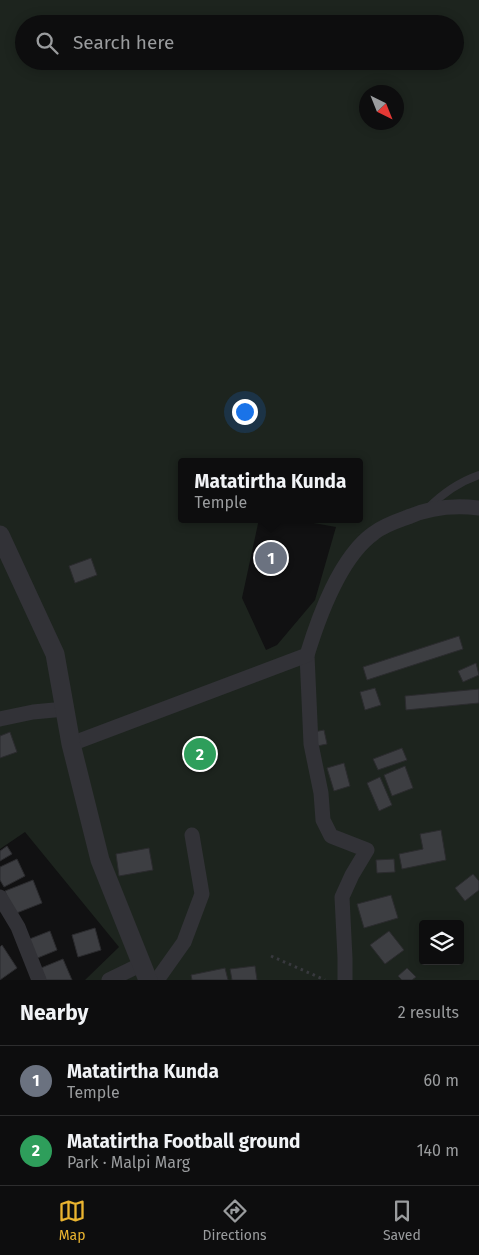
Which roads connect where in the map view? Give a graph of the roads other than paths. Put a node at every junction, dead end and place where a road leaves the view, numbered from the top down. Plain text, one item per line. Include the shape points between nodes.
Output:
1 (479, 476) edge
2 (479, 508) edge
3 (427, 509) junction
4 (2, 544) edge
5 (307, 655) junction
6 (65, 709) junction
7 (0, 720) edge
8 (71, 744) junction
9 (192, 835) dead end
10 (0, 897) edge
11 (145, 972) edge
12 (39, 980) edge
13 (109, 980) edge
14 (157, 980) edge
15 (345, 980) edge

1 - 3 lane via 441,494
2 - 3 street
3 - 5 street via 387,525 360,545 319,616
4 - 6 street via 55,654
5 - 8 street
5 - 15 street via 311,744 323,820 331,836 367,850 342,897
6 - 7 street
6 - 8 street
8 - 11 street via 100,860
9 - 14 street via 202,894 184,942
10 - 12 street via 18,927
11 - 13 street

